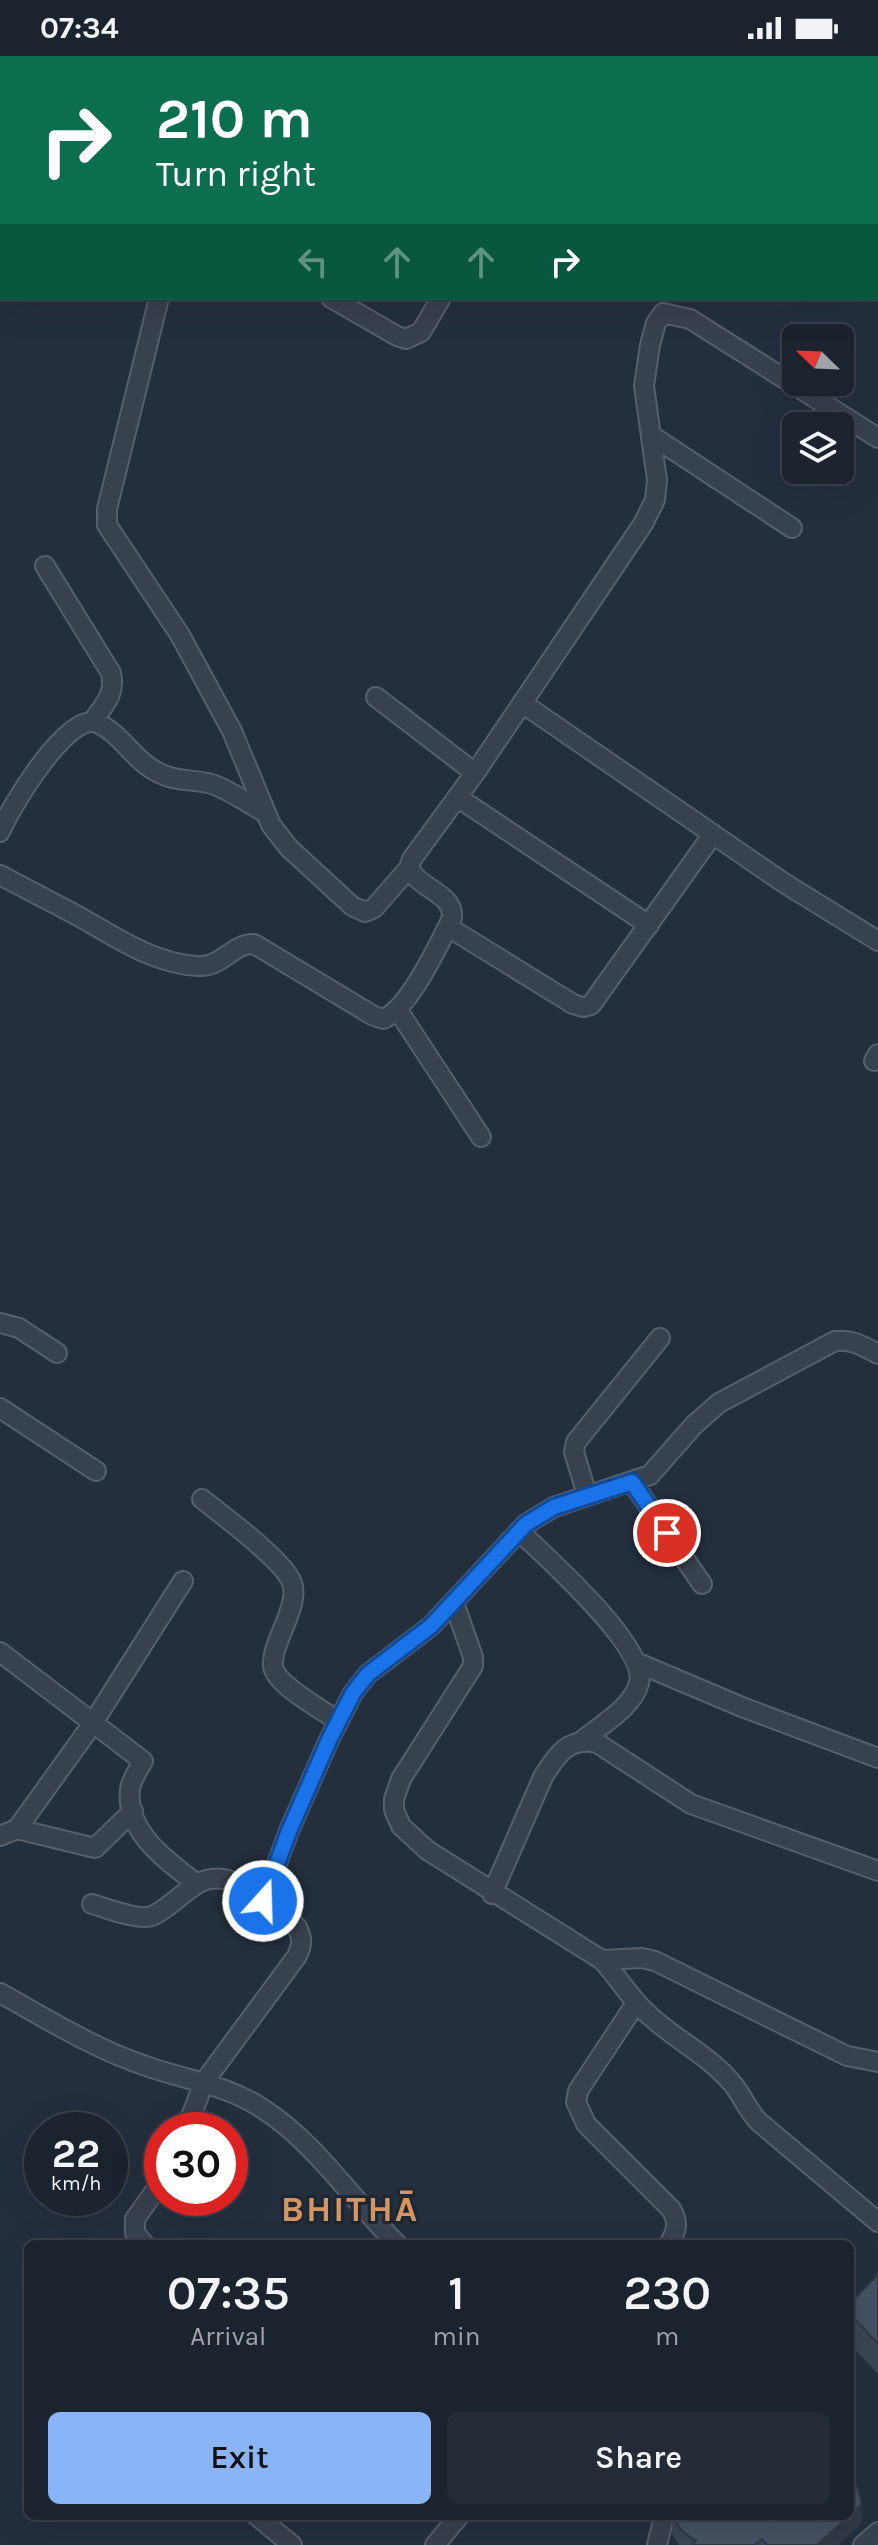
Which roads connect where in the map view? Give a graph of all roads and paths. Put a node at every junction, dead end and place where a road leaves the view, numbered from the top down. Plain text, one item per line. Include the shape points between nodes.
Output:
1 (159, 300) edge
2 (335, 300) edge
3 (440, 300) edge
4 (663, 306) edge
5 (652, 436) junction
6 (878, 438) edge
7 (792, 528) dead end
8 (45, 566) dead end
9 (376, 697) dead end
10 (522, 703) junction
11 (93, 721) junction
12 (475, 773) junction
13 (457, 797) junction
14 (266, 813) junction
15 (0, 832) edge
16 (713, 834) junction
17 (409, 868) junction
18 (0, 875) edge
19 (649, 925) junction
20 (448, 927) junction
21 (878, 941) edge
22 (397, 1009) junction
23 (481, 1137) dead end
24 (0, 1323) edge
25 (660, 1338) dead end
26 (57, 1353) dead end
27 (878, 1354) edge
28 (0, 1408) edge
29 (96, 1471) dead end
30 (632, 1482) junction
31 (587, 1495) junction
32 (202, 1499) dead end
33 (519, 1531) junction
34 (183, 1581) dead end
35 (702, 1584) dead end
36 (454, 1603) junction
37 (0, 1652) edge
38 (638, 1663) junction
39 (338, 1721) junction
40 (92, 1723) junction
41 (583, 1740) junction
42 (878, 1758) edge
43 (133, 1811) junction
44 (8, 1832) edge
45 (878, 1871) edge
46 (197, 1884) junction
47 (492, 1894) junction
48 (263, 1901) junction
49 (92, 1904) dead end
50 (602, 1960) junction
51 (0, 1993) edge
52 (636, 2003) junction
53 (878, 2062) edge
54 (204, 2082) junction
55 (193, 2112) edge
56 (144, 2206) edge
57 (878, 2222) edge
58 (141, 2240) edge
59 (391, 2240) edge
60 (671, 2240) edge
61 (262, 2520) edge
62 (456, 2520) edge
63 (663, 2520) edge
64 (878, 2532) edge
65 (292, 2545) edge
66 (435, 2545) edge
67 (657, 2545) edge
68 (863, 2545) edge

1 - 14 street via 107,525 180,635 232,731
2 - 3 street via 406,339 421,332
4 - 5 street via 644,386
4 - 6 street
5 - 7 street
5 - 10 street via 657,480 650,511
8 - 11 street via 111,673 111,695
9 - 12 street
10 - 12 street
10 - 16 street
11 - 14 street via 161,774 214,785
11 - 15 street via 83,722 58,743
12 - 13 street
13 - 17 street
13 - 19 street
14 - 17 street via 289,848 361,911 374,908
16 - 19 street
16 - 21 street
17 - 20 street via 448,901
18 - 22 street via 159,957 202,967 244,944 254,944 372,1015 383,1019
19 - 20 street via 597,999 583,1007
20 - 22 street
22 - 23 street
24 - 26 street via 19,1328
25 - 31 street via 576,1442
27 - 30 street via 846,1339 835,1341 719,1403 660,1467
28 - 29 street
30 - 31 street
30 - 35 street
31 - 33 street via 554,1507
32 - 39 street via 292,1582 273,1668 289,1688
33 - 36 street
33 - 38 street via 614,1627
34 - 40 street
36 - 39 street via 368,1674
36 - 47 street via 473,1666 401,1779 394,1810 401,1826 427,1850
37 - 40 street
38 - 41 street via 635,1694
38 - 42 street
39 - 48 street
40 - 43 street via 143,1761 130,1788
40 - 44 street
41 - 45 street via 597,1743 691,1804
41 - 47 street via 569,1745 543,1777
43 - 44 street via 95,1848
43 - 46 street via 150,1846
46 - 48 street via 209,1878 238,1883
46 - 49 street via 150,1917
47 - 50 street
48 - 54 street via 297,1927 301,1946
50 - 52 street
50 - 53 street via 655,1961 847,2056
51 - 54 street via 105,2050
52 - 57 street via 723,2073 759,2122
52 - 60 street via 576,2102 586,2124 671,2209 677,2218
54 - 55 street
54 - 59 street via 233,2091 290,2128
56 - 58 street via 135,2219
61 - 65 street
62 - 66 street
63 - 67 street
64 - 68 street

